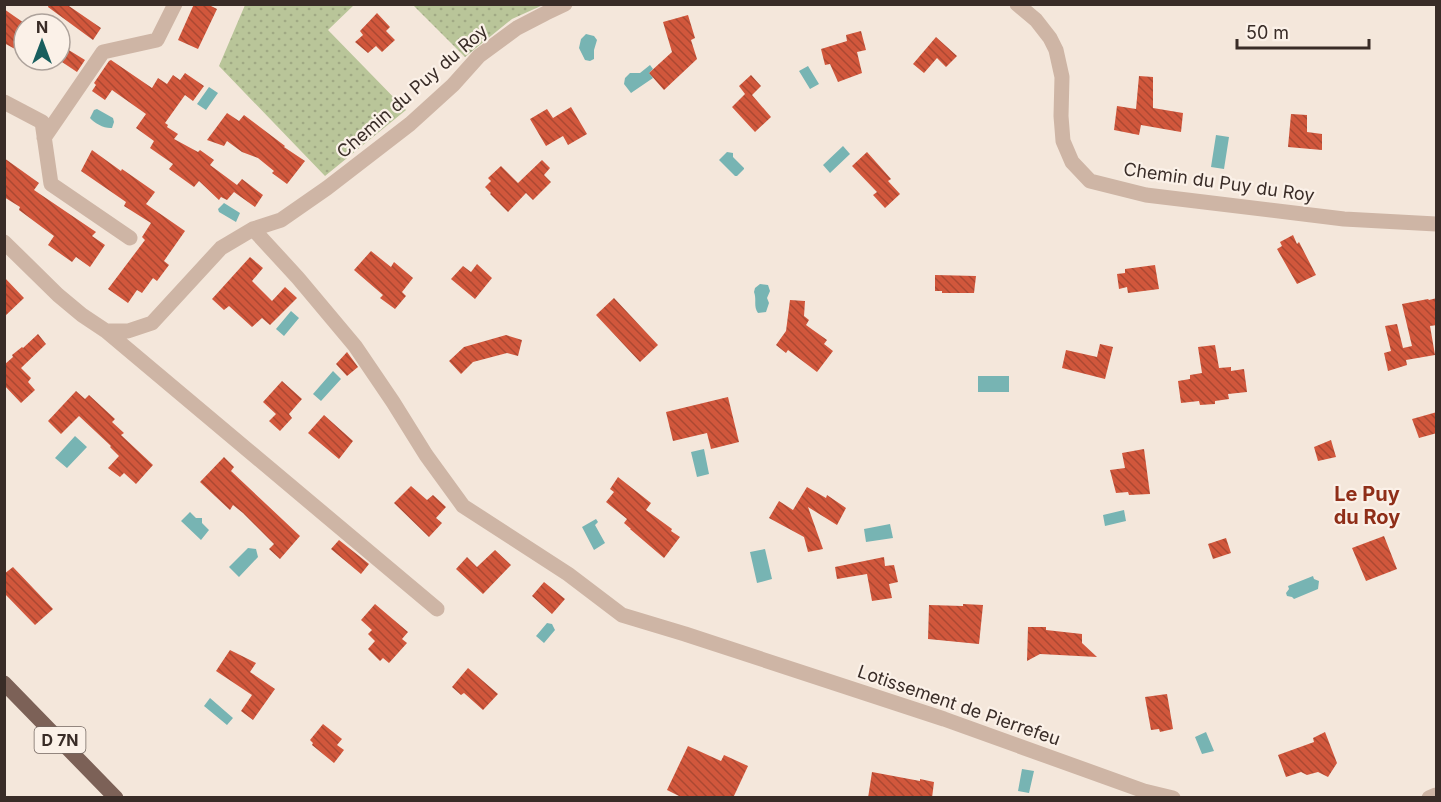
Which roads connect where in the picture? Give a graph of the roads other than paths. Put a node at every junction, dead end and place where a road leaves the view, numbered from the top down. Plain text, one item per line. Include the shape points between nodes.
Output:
1 (176, 4) edge
2 (565, 4) edge
3 (1017, 4) edge
4 (4, 102) edge
5 (44, 138) junction
6 (1437, 224) edge
7 (253, 229) junction
8 (130, 238) dead end
9 (4, 242) edge
10 (106, 331) junction
11 (437, 609) dead end
12 (4, 683) edge
13 (1437, 795) edge
14 (116, 798) edge
15 (1173, 798) edge
16 (1429, 798) edge

1 - 5 street via 156,40 103,52
2 - 7 street, Chemin du Puy du Roy via 517,28 479,56 410,124 327,188 281,220
3 - 6 street, Chemin du Puy du Roy via 1036,20 1056,50 1062,77 1063,141 1071,162 1090,181 1146,195 1344,219
4 - 5 street via 42,123
5 - 8 street via 51,184
7 - 10 street, Chemin du Puy du Roy via 221,248 152,323 128,331
7 - 15 street, Lotissement de Pierrefeu via 355,346 463,506 568,574 622,615
9 - 10 street via 58,295
10 - 11 street
12 - 14 main road, D 7N
13 - 16 street

